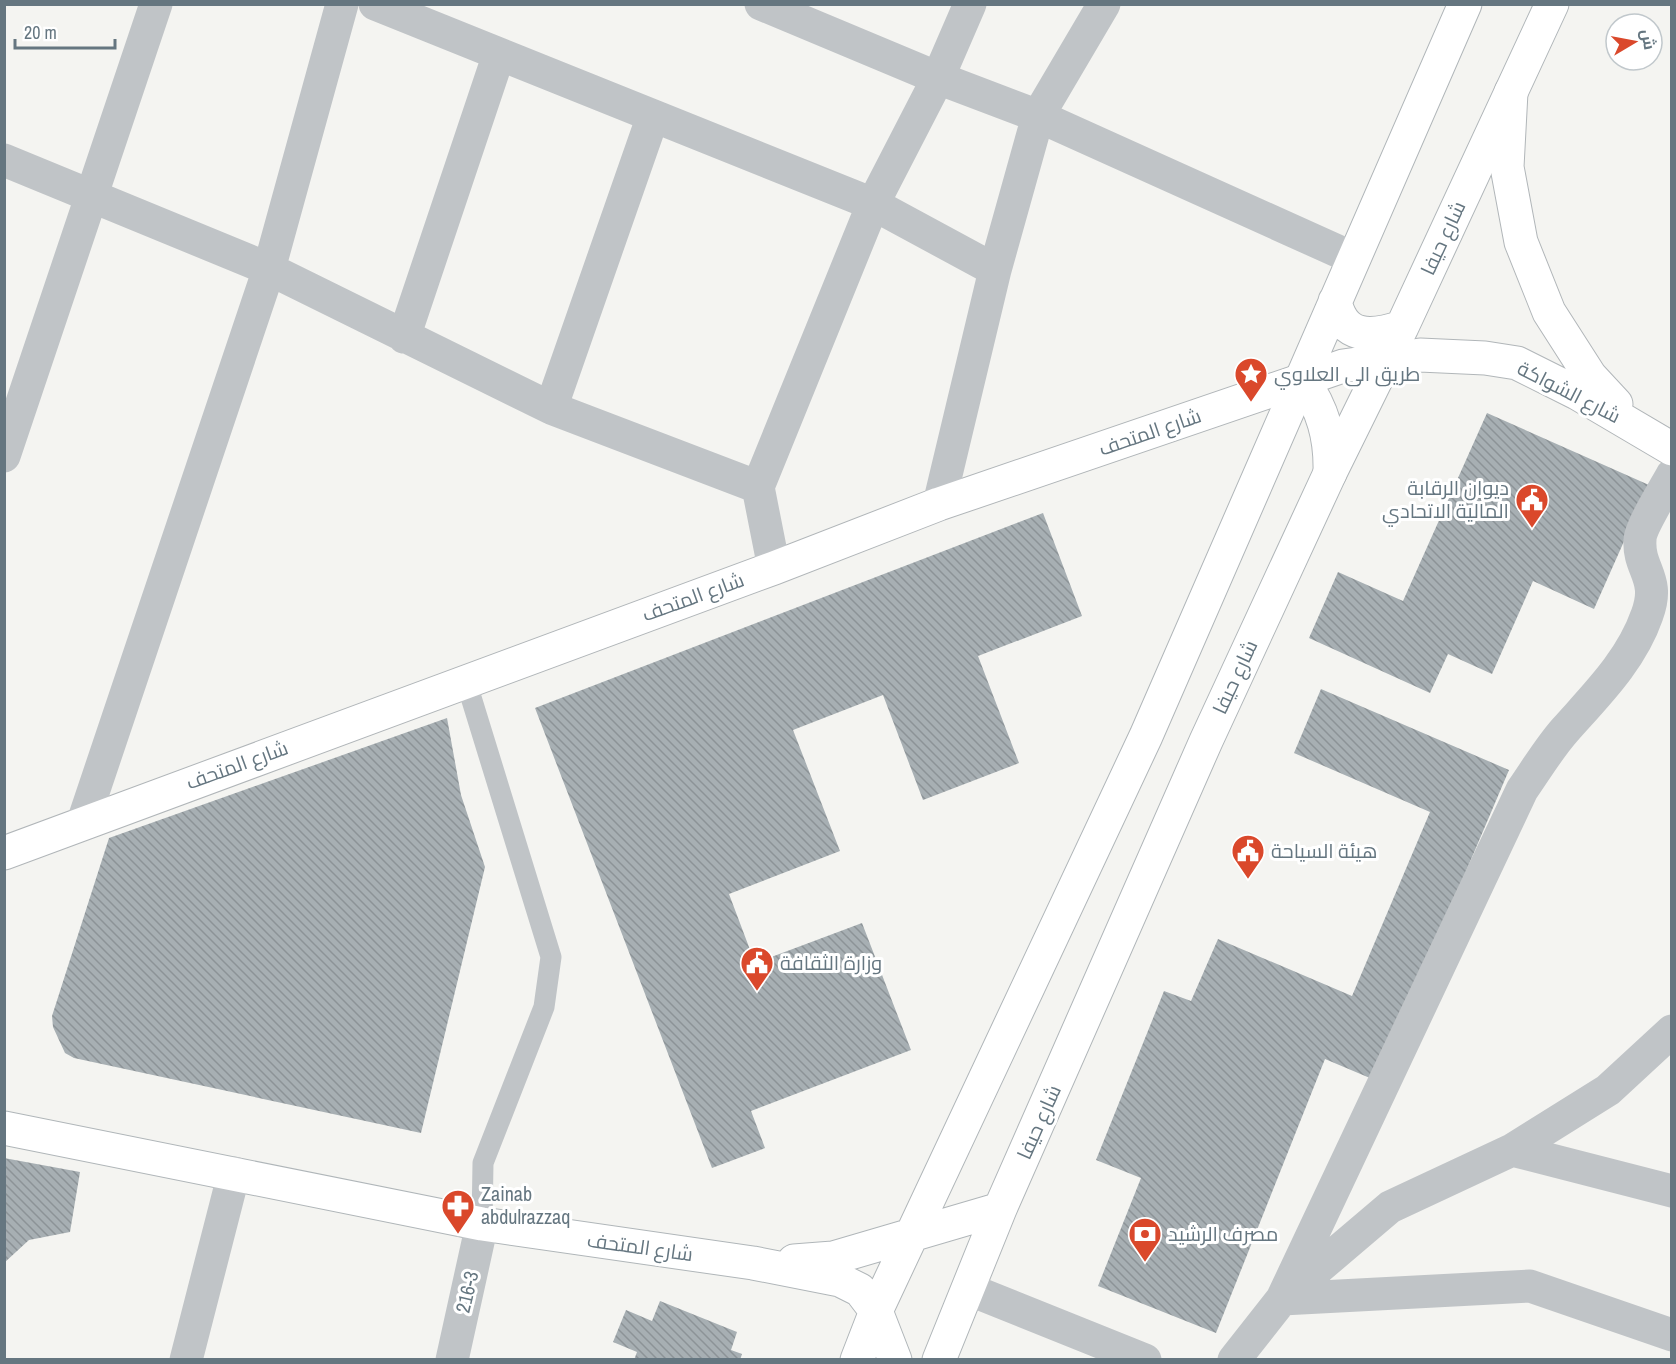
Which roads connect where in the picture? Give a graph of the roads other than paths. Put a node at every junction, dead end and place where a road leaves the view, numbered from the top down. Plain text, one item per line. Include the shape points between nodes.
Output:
1 (156, 4) edge
2 (342, 4) edge
3 (375, 4) edge
4 (761, 4) edge
5 (970, 4) edge
6 (1104, 4) edge
7 (1465, 4) edge
8 (1552, 4) edge
9 (499, 54) junction
10 (938, 78) junction
11 (1511, 92) junction
12 (652, 116) junction
13 (1038, 116) junction
14 (4, 160) edge
15 (92, 198) junction
16 (873, 204) junction
17 (1353, 258) junction
18 (269, 269) junction
19 (995, 270) junction
20 (1335, 301) junction
21 (1402, 327) junction
22 (404, 337) junction
23 (1387, 359) junction
24 (1302, 379) junction
25 (551, 408) junction
26 (1642, 431) junction
27 (1671, 449) edge
28 (4, 456) edge
29 (1330, 473) junction
30 (1671, 474) edge
31 (758, 487) junction
32 (939, 504) junction
33 (774, 568) junction
34 (466, 681) junction
35 (83, 822) junction
36 (4, 853) edge
37 (1671, 1031) edge
38 (4, 1128) edge
39 (1512, 1150) junction
40 (234, 1173) junction
41 (1671, 1191) edge
42 (1000, 1209) junction
43 (482, 1224) junction
44 (912, 1236) junction
45 (753, 1263) junction
46 (968, 1289) junction
47 (1282, 1299) junction
48 (876, 1311) junction
49 (1671, 1335) edge
50 (186, 1359) edge
51 (452, 1359) edge
52 (857, 1359) edge
53 (895, 1359) edge
54 (939, 1359) edge
55 (1145, 1359) edge
56 (1234, 1359) edge

1 - 15 street
2 - 18 street
3 - 9 street
4 - 10 street
5 - 10 street
6 - 13 street
7 - 17 main road
8 - 11 main road, شارع حيفا
9 - 12 street
9 - 22 street
10 - 13 street
10 - 16 street
11 - 21 main road, شارع حيفا
11 - 26 main road via 1507,167 1521,242 1549,312 1590,376
12 - 16 street
12 - 25 street
13 - 17 street
13 - 19 street
14 - 15 street
15 - 18 street
15 - 28 street
16 - 19 street
16 - 31 street
17 - 20 main road
18 - 22 street
18 - 35 street
19 - 32 street
20 - 21 main road via 1342,321 1355,331 1382,334
20 - 24 main road
21 - 23 main road, شارع حيفا
22 - 25 street
23 - 24 main road, شارع المتحف via 1343,366
23 - 26 main road, شارع الشواكة via 1454,355 1517,363
23 - 29 main road, شارع حيفا
24 - 29 main road via 1328,433
24 - 32 main road, شارع المتحف
24 - 44 main road via 1146,736
25 - 31 street
26 - 27 main road, شارع الشواكة
29 - 42 main road, شارع حيفا via 1206,741
30 - 47 street via 1639,538 1653,591 1633,646 1522,790
31 - 33 street
32 - 33 main road, شارع المتحف
33 - 34 main road, شارع المتحف
34 - 35 main road, شارع المتحف
34 - 43 lane via 551,957 544,1007 483,1163
35 - 36 main road, شارع المتحف
37 - 39 street via 1608,1090
38 - 40 main road, شارع المتحف
39 - 41 street
39 - 47 street via 1390,1207
40 - 43 main road, شارع المتحف
40 - 50 street
42 - 44 main road
42 - 46 main road, شارع حيفا
43 - 45 main road, شارع المتحف
43 - 51 street, 216-3
44 - 45 main road via 833,1258
44 - 48 main road
45 - 48 main road, شارع المتحف via 840,1280 860,1290
46 - 54 main road, شارع حيفا
46 - 55 street
47 - 49 street via 1530,1286
47 - 56 street
48 - 52 main road
48 - 53 main road, شارع المتحف

